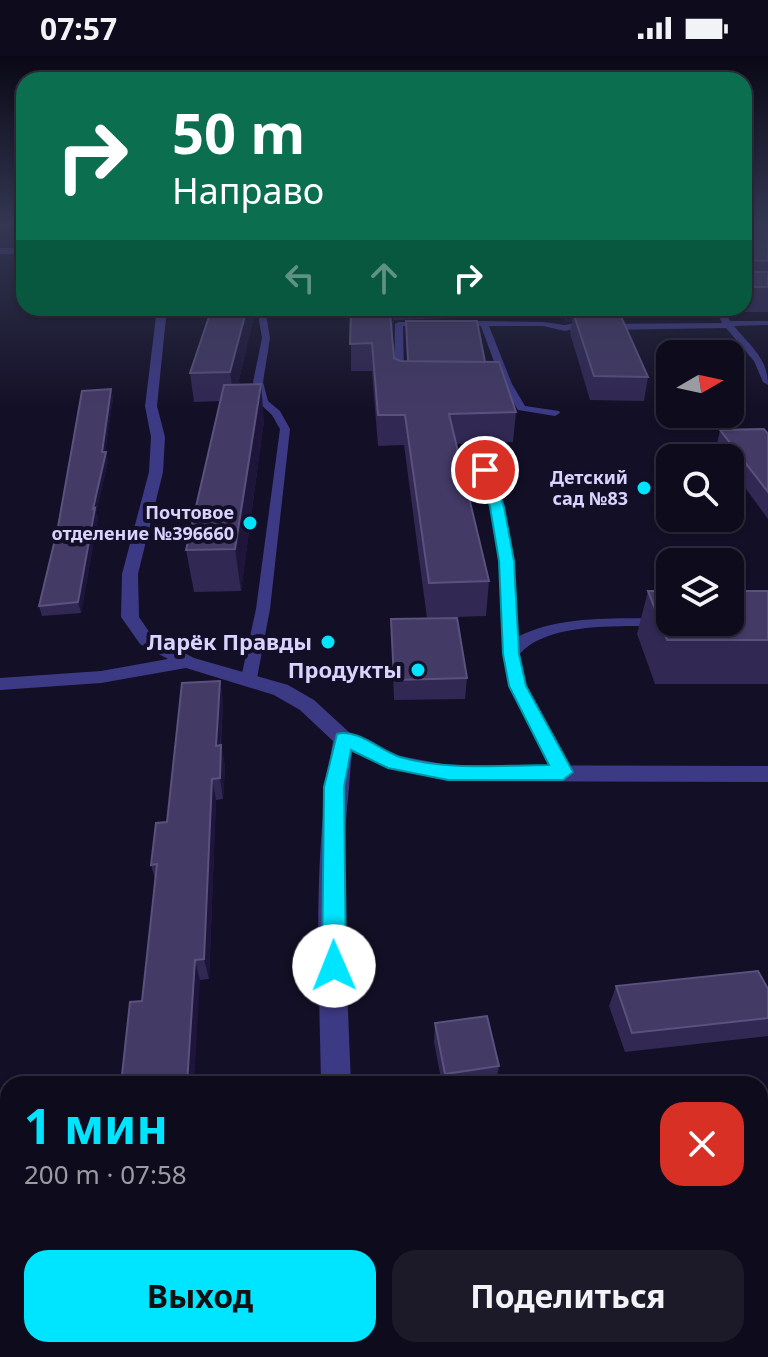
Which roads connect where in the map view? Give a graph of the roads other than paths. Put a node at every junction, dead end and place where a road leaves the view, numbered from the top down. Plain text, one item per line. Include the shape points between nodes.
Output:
1 (161, 316) edge
2 (262, 316) edge
3 (597, 316) edge
4 (722, 316) edge
5 (483, 323) junction
6 (768, 323) edge
7 (432, 324) edge
8 (445, 324) edge
9 (726, 324) junction
10 (565, 328) junction
11 (767, 377) edge
12 (406, 384) edge
13 (478, 384) edge
14 (507, 384) junction
15 (555, 413) dead end
16 (485, 470) dead end
17 (656, 623) edge
18 (511, 654) junction
19 (187, 662) junction
20 (249, 678) junction
21 (0, 684) edge
22 (344, 739) junction
23 (563, 772) junction
24 (768, 774) edge
25 (336, 1076) edge

1 - 19 street via 151,406 158,437 156,472 130,574 130,617 146,640
2 - 20 lane via 266,338 258,382 263,402 285,429
3 - 10 lane
4 - 9 lane
5 - 8 lane
5 - 10 lane
5 - 14 lane
6 - 9 lane
7 - 12 lane via 399,324 399,379
9 - 10 lane
9 - 11 lane via 750,347
13 - 14 lane
14 - 15 lane via 522,408
16 - 18 lane via 506,561
17 - 18 lane via 583,626 525,638
18 - 23 lane via 518,686
19 - 20 street
19 - 21 street via 101,677
20 - 22 street via 307,705
22 - 23 street via 395,763 448,773
22 - 25 street via 334,787 331,848
23 - 24 street

